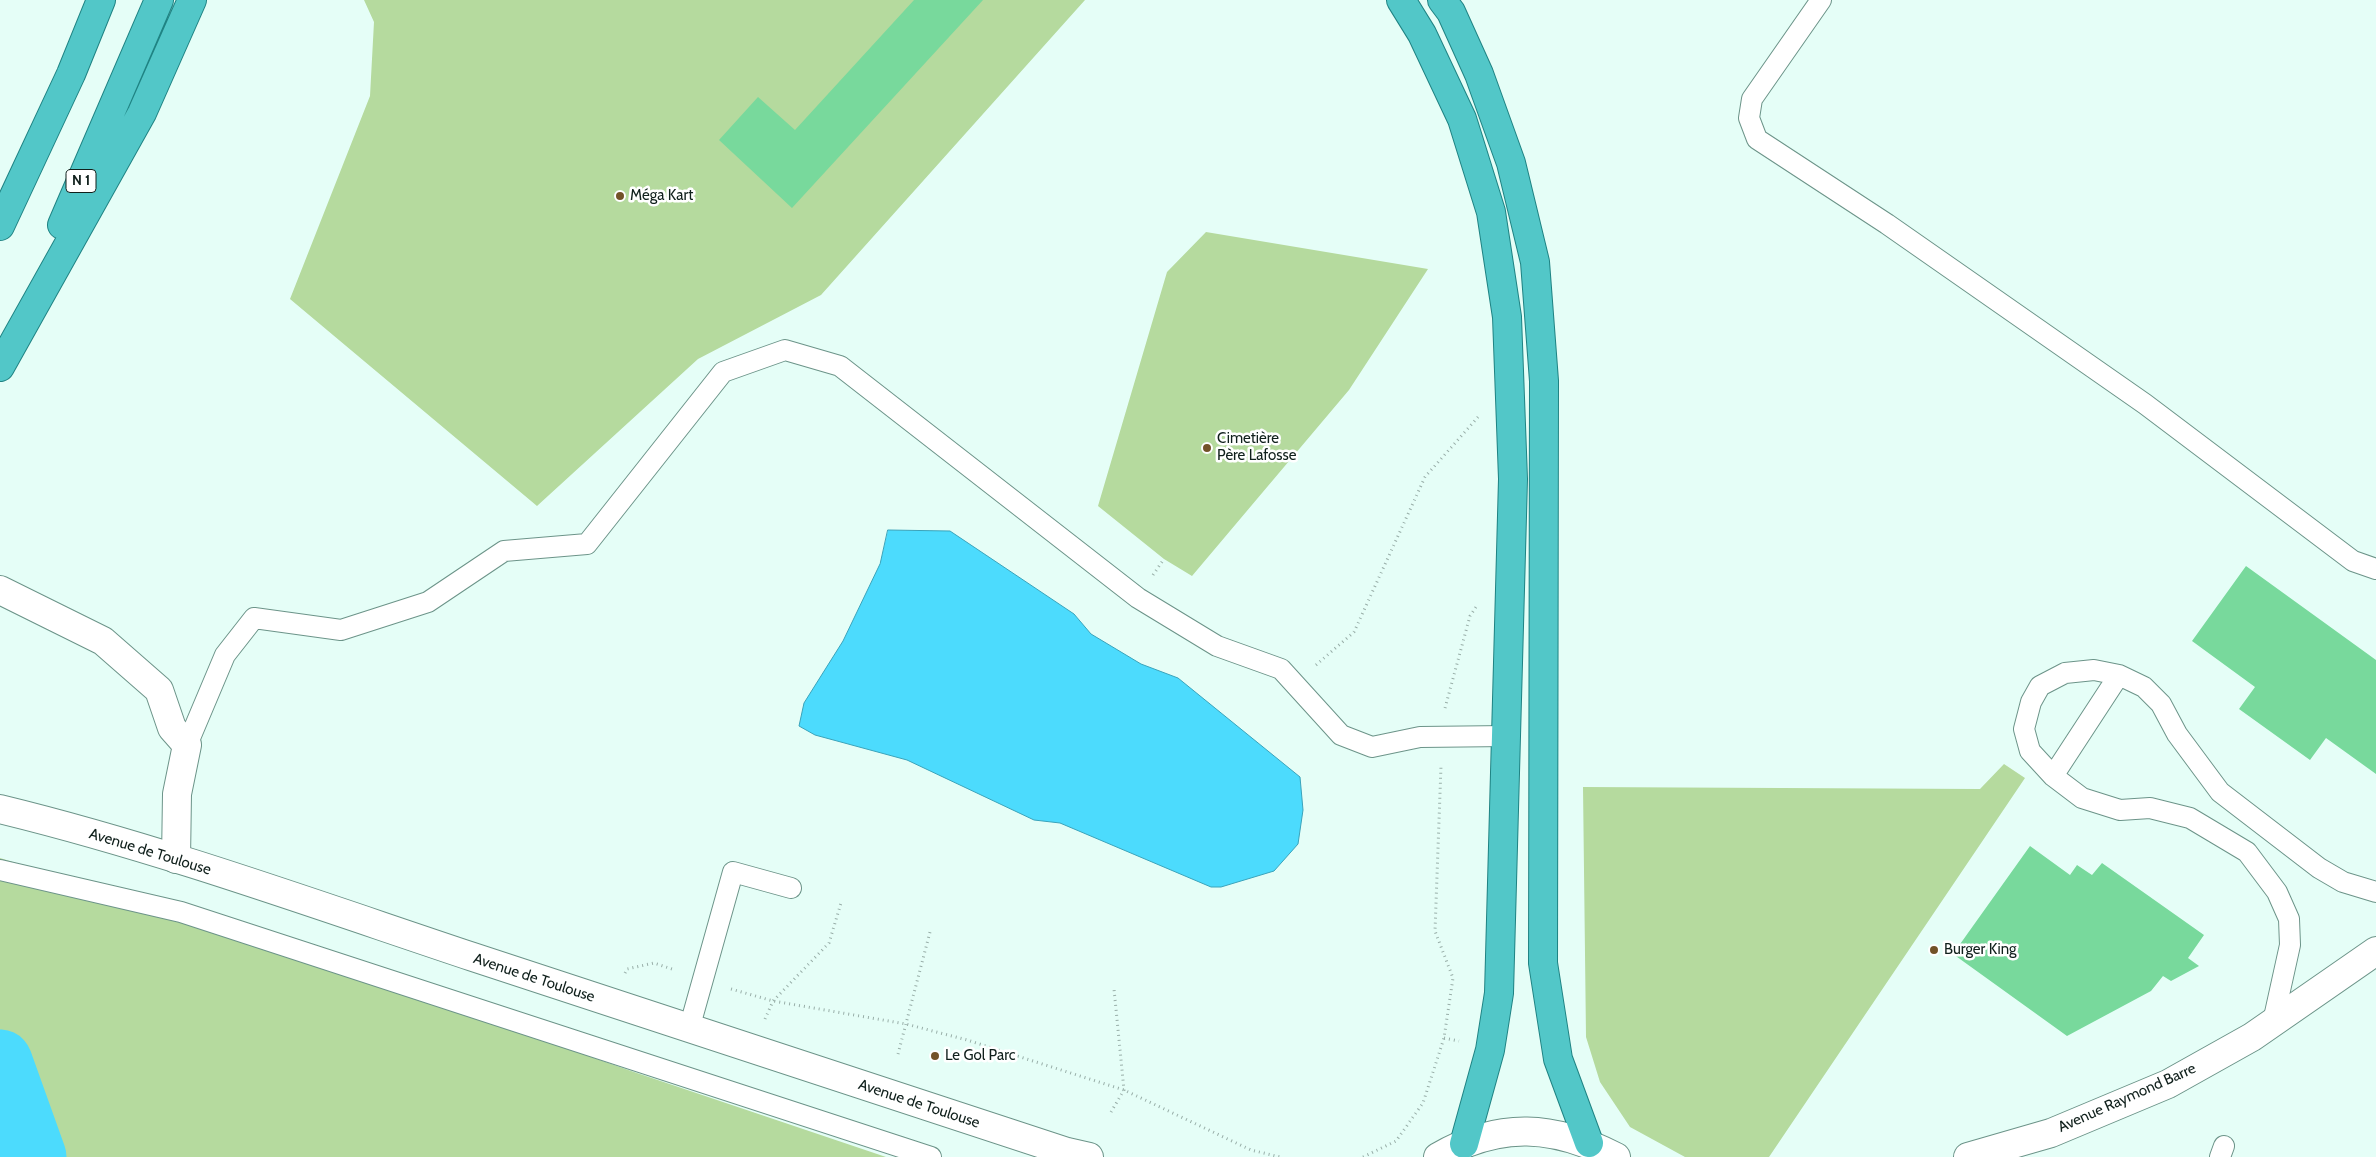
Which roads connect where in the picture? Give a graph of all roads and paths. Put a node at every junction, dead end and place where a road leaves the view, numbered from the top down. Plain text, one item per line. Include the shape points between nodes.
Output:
1 (100, 0) edge
2 (158, 0) edge
3 (192, 0) edge
4 (1401, 0) edge
5 (1442, 0) edge
6 (1821, 0) edge
7 (0, 226) edge
8 (1, 364) edge
9 (1510, 394) junction
10 (2376, 569) edge
11 (0, 590) edge
12 (1480, 602) dead end
13 (1281, 669) junction
14 (2119, 675) junction
15 (1442, 736) junction
16 (1506, 736) junction
17 (187, 746) junction
18 (2053, 776) junction
19 (0, 809) edge
20 (176, 859) junction
21 (0, 870) edge
22 (791, 888) dead end
23 (2376, 892) edge
24 (841, 903) dead end
25 (930, 932) dead end
26 (2376, 951) edge
27 (702, 980) junction
28 (1114, 989) dead end
29 (773, 1001) junction
30 (612, 1004) junction
31 (2273, 1022) junction
32 (763, 1024) dead end
33 (906, 1024) junction
34 (689, 1028) junction
35 (898, 1054) dead end
36 (1124, 1090) junction
37 (1112, 1112) dead end
38 (1589, 1143) junction
39 (1464, 1144) junction
40 (1078, 1155) edge
41 (931, 1157) edge
42 (1280, 1157) edge
43 (1363, 1157) edge
44 (1438, 1157) edge
45 (1616, 1157) edge
46 (1968, 1157) edge

1 - 7 highway via 71,74
2 - 8 highway, N 1
3 - 8 highway via 142,113
4 - 9 highway via 1422,34 1462,119 1491,212 1507,317
5 - 38 highway via 1451,12 1479,74 1511,163 1535,262 1544,382 1543,963 1558,1059
6 - 10 lane via 1752,99 1749,118 1757,139 1886,224 2145,404 2353,561
9 - 13 path via 1474,420 1425,477 1354,632 1318,665
9 - 16 highway via 1513,478
11 - 17 main road via 103,641 159,690 172,728
12 - 15 path via 1470,616 1443,714
13 - 15 lane via 1341,735 1372,747
13 - 17 lane via 1216,646 1138,598 840,366 785,350 723,372 587,544 504,551 428,602 341,630 254,618 225,655
14 - 18 lane
14 - 18 lane via 2094,670 2065,672 2040,686 2024,729 2030,751
14 - 23 lane via 2144,687 2161,704 2176,734 2220,792 2319,868 2343,882
15 - 16 lane
15 - 43 path via 1435,932 1452,978 1444,1038 1423,1103 1396,1141
16 - 39 highway via 1499,993 1490,1050
17 - 20 main road via 177,794
18 - 31 lane via 2082,798 2120,810 2150,808 2190,818 2247,852 2277,892 2289,919 2290,945
19 - 20 main road, Avenue de Toulouse
20 - 30 main road, Avenue de Toulouse
21 - 41 lane via 182,912
22 - 27 lane via 733,872
24 - 29 path via 829,944
25 - 33 path
26 - 31 main road, Avenue Raymond Barre
27 - 29 path
27 - 30 path via 654,963 627,969
27 - 34 lane
28 - 36 path
29 - 32 path
29 - 33 path
30 - 34 main road, Avenue de Toulouse
31 - 46 main road, Avenue Raymond Barre via 2168,1084 2051,1133
33 - 35 path
33 - 36 path via 968,1040
34 - 40 main road, Avenue de Toulouse
36 - 37 path
36 - 42 path via 1251,1150
38 - 39 main road via 1558,1134 1526,1131 1494,1134
38 - 45 main road
39 - 44 main road

